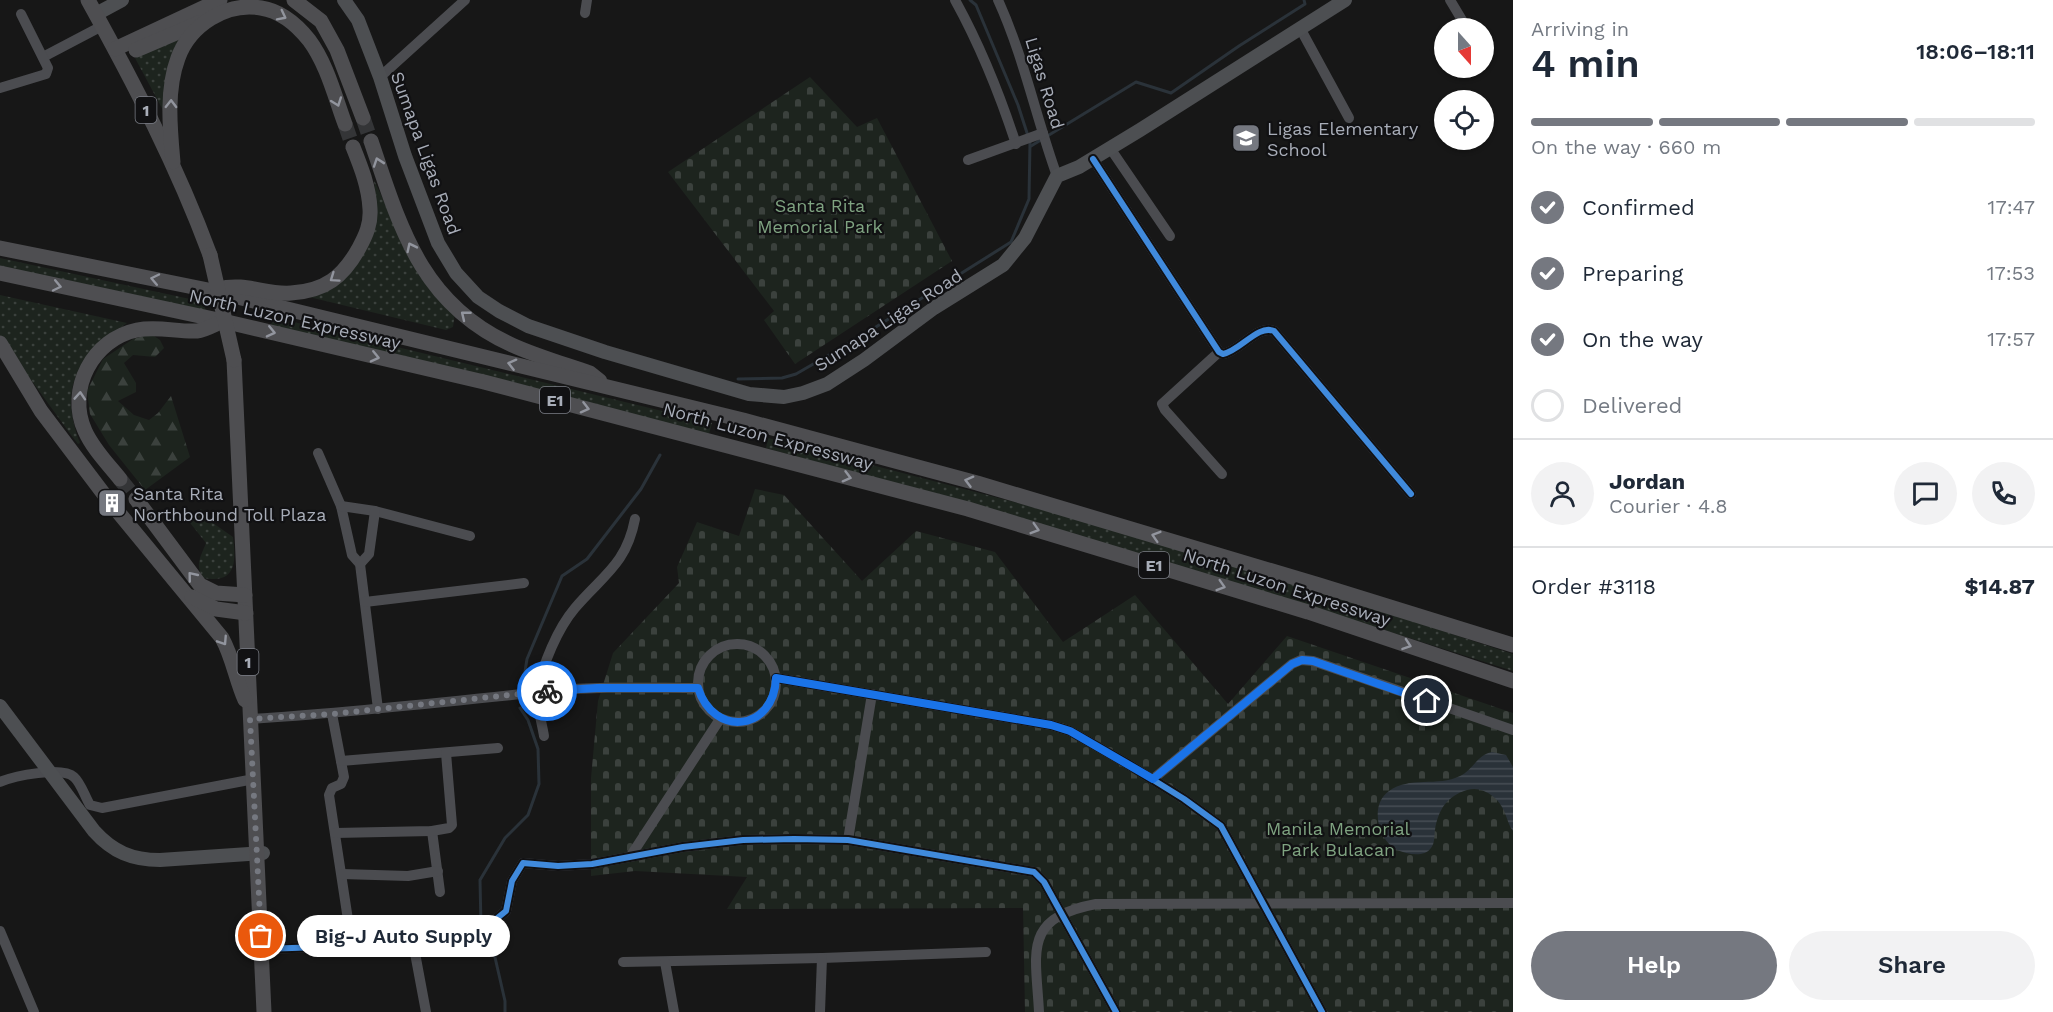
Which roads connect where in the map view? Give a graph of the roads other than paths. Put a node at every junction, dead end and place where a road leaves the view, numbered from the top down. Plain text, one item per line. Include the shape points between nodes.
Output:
1 (88, 0) edge
2 (122, 0) edge
3 (220, 0) edge
4 (294, 0) edge
5 (344, 0) edge
6 (465, 0) edge
7 (587, 0) edge
8 (955, 0) edge
9 (998, 0) edge
10 (1345, 0) edge
11 (1450, 0) edge
12 (585, 13) dead end
13 (21, 14) dead end
14 (1461, 18) edge
15 (99, 20) junction
16 (206, 20) junction
17 (1300, 28) junction
18 (117, 53) junction
19 (43, 57) junction
20 (380, 77) junction
21 (0, 88) edge
22 (363, 117) tunnel mouth
23 (1349, 118) dead end
24 (345, 124) tunnel mouth
25 (1040, 134) junction
26 (371, 141) tunnel mouth
27 (1020, 142) junction
28 (353, 147) tunnel mouth
29 (1110, 148) junction
30 (1092, 159) junction
31 (968, 160) dead end
32 (173, 162) junction
33 (1057, 176) junction
34 (1170, 236) dead end
35 (0, 248) edge
36 (0, 273) edge
37 (213, 291) junction
38 (223, 321) junction
39 (0, 343) edge
40 (1219, 352) junction
41 (610, 388) junction
42 (318, 453) dead end
43 (1222, 474) dead end
44 (120, 479) tunnel mouth
45 (103, 493) tunnel mouth
46 (1411, 494) dead end
47 (136, 499) tunnel mouth
48 (341, 506) junction
49 (375, 511) junction
50 (119, 513) tunnel mouth
51 (635, 519) dead end
52 (470, 536) dead end
53 (360, 564) junction
54 (524, 584) dead end
55 (187, 595) junction
56 (245, 595) junction
57 (365, 602) junction
58 (246, 613) junction
59 (1513, 645) edge
60 (776, 678) junction
61 (1513, 681) edge
62 (698, 688) junction
63 (537, 693) junction
64 (872, 694) junction
65 (0, 706) edge
66 (378, 709) junction
67 (332, 714) junction
68 (250, 715) junction
69 (720, 718) junction
70 (1513, 730) edge
71 (544, 736) dead end
72 (498, 748) dead end
73 (446, 753) junction
74 (341, 761) junction
75 (49, 773) junction
76 (254, 779) junction
77 (1153, 779) junction
78 (0, 782) edge
79 (432, 831) junction
80 (335, 833) junction
81 (848, 840) junction
82 (263, 852) dead end
83 (630, 856) junction
84 (438, 871) junction
85 (342, 874) junction
86 (440, 892) dead end
87 (1262, 903) junction
88 (1513, 903) edge
89 (1062, 914) junction
90 (0, 931) edge
91 (412, 937) junction
92 (352, 946) junction
93 (262, 950) junction
94 (986, 952) dead end
95 (822, 958) junction
96 (623, 962) dead end
97 (665, 962) junction
98 (34, 1012) edge
99 (264, 1012) edge
100 (426, 1012) edge
101 (674, 1012) edge
102 (820, 1012) edge
103 (1039, 1012) edge
104 (1116, 1012) edge
105 (1322, 1012) edge

1 - 15 highway, 1
2 - 15 main road
3 - 18 highway
4 - 22 highway via 325,27
5 - 20 main road, Sumapa Ligas Road via 358,20
6 - 20 street
7 - 12 street
8 - 27 street via 984,54
9 - 25 street, Ligas Road via 1025,70
10 - 17 main road
11 - 14 street
13 - 19 street
15 - 18 highway, 1
15 - 19 street
16 - 18 highway
16 -> 24 highway via 229,10 261,8 291,21 316,50
32 -> 16 highway via 171,95 178,58 188,39
17 - 23 street
17 - 29 main road
18 - 32 highway, 1
19 - 21 street via 48,68 46,74
20 - 33 main road, Sumapa Ligas Road via 438,243 456,273 478,297 528,326 749,394 784,397 827,384 934,308 1003,265 1025,238
25 - 27 street
25 - 33 street, Ligas Road
41 -> 26 highway via 590,373 500,339 446,299 422,268 405,236
27 - 31 street
28 -> 37 highway via 366,182 368,231 340,276 319,288 289,294 232,286
29 - 30 main road
29 - 34 street
30 - 33 main road
30 - 40 street
32 - 56 highway, 1, bridge via 210,255 234,360
37 -> 35 highway, North Luzon Expressway / E1
36 -> 38 highway, North Luzon Expressway / E1
41 -> 37 highway, North Luzon Expressway / E1
44 -> 38 highway via 90,441 81,418 80,388 93,358 110,342 131,332 157,328 198,331
38 -> 61 highway, North Luzon Expressway / E1 via 484,382 968,509 1308,612
39 - 45 highway via 52,426
40 - 43 street via 1162,404
40 - 46 street via 1232,353 1261,331 1274,331
59 -> 41 highway, North Luzon Expressway / E1 via 978,483
42 - 48 street
56 -> 47 highway via 216,592 200,585
48 - 49 street
48 - 53 street via 352,555
49 - 52 street
49 - 53 street via 373,540 369,554
50 - 55 highway
51 - 63 street via 621,560 574,610 550,650
53 - 57 street
54 - 57 street
55 - 58 highway via 216,609
55 -> 68 highway via 226,645
56 - 58 highway, 1
57 - 66 street
58 - 68 highway, 1
60 - 62 street via 769,659 761,652 737,644 718,649 703,663
60 - 64 street
60 - 69 street via 776,690 765,711 744,722
62 - 63 street via 597,688
62 - 69 street via 706,706
63 - 66 street
63 - 71 street
64 - 77 street via 1060,727
64 - 81 street
65 - 75 main road
66 - 67 street
67 - 68 street
67 - 74 street
68 - 76 highway, 1
69 - 83 street
70 - 77 street via 1302,660 1292,664
72 - 73 street
73 - 74 street
73 - 79 street via 452,825
74 - 80 street via 344,781 332,788 329,795
75 - 76 street via 64,772 74,777 90,805 102,808
75 - 78 street
75 - 82 main road via 94,831 122,854 160,860
76 - 93 highway, 1
77 - 87 street via 1221,826
79 - 80 street
79 - 84 street
80 - 85 street
81 - 83 street via 743,840
81 - 89 street via 1034,872
83 - 91 street via 558,866 523,862 512,881 506,911 490,924
84 - 85 street via 408,876
84 - 86 street
85 - 92 street
87 - 88 street
87 - 89 street via 1096,904
87 - 105 street
89 - 103 street via 1039,935
89 - 104 street
90 - 98 street
91 - 92 street
91 - 100 street
92 - 93 street
93 - 99 highway, 1
94 - 95 street
95 - 97 street
95 - 102 street
96 - 97 street
97 - 101 street

